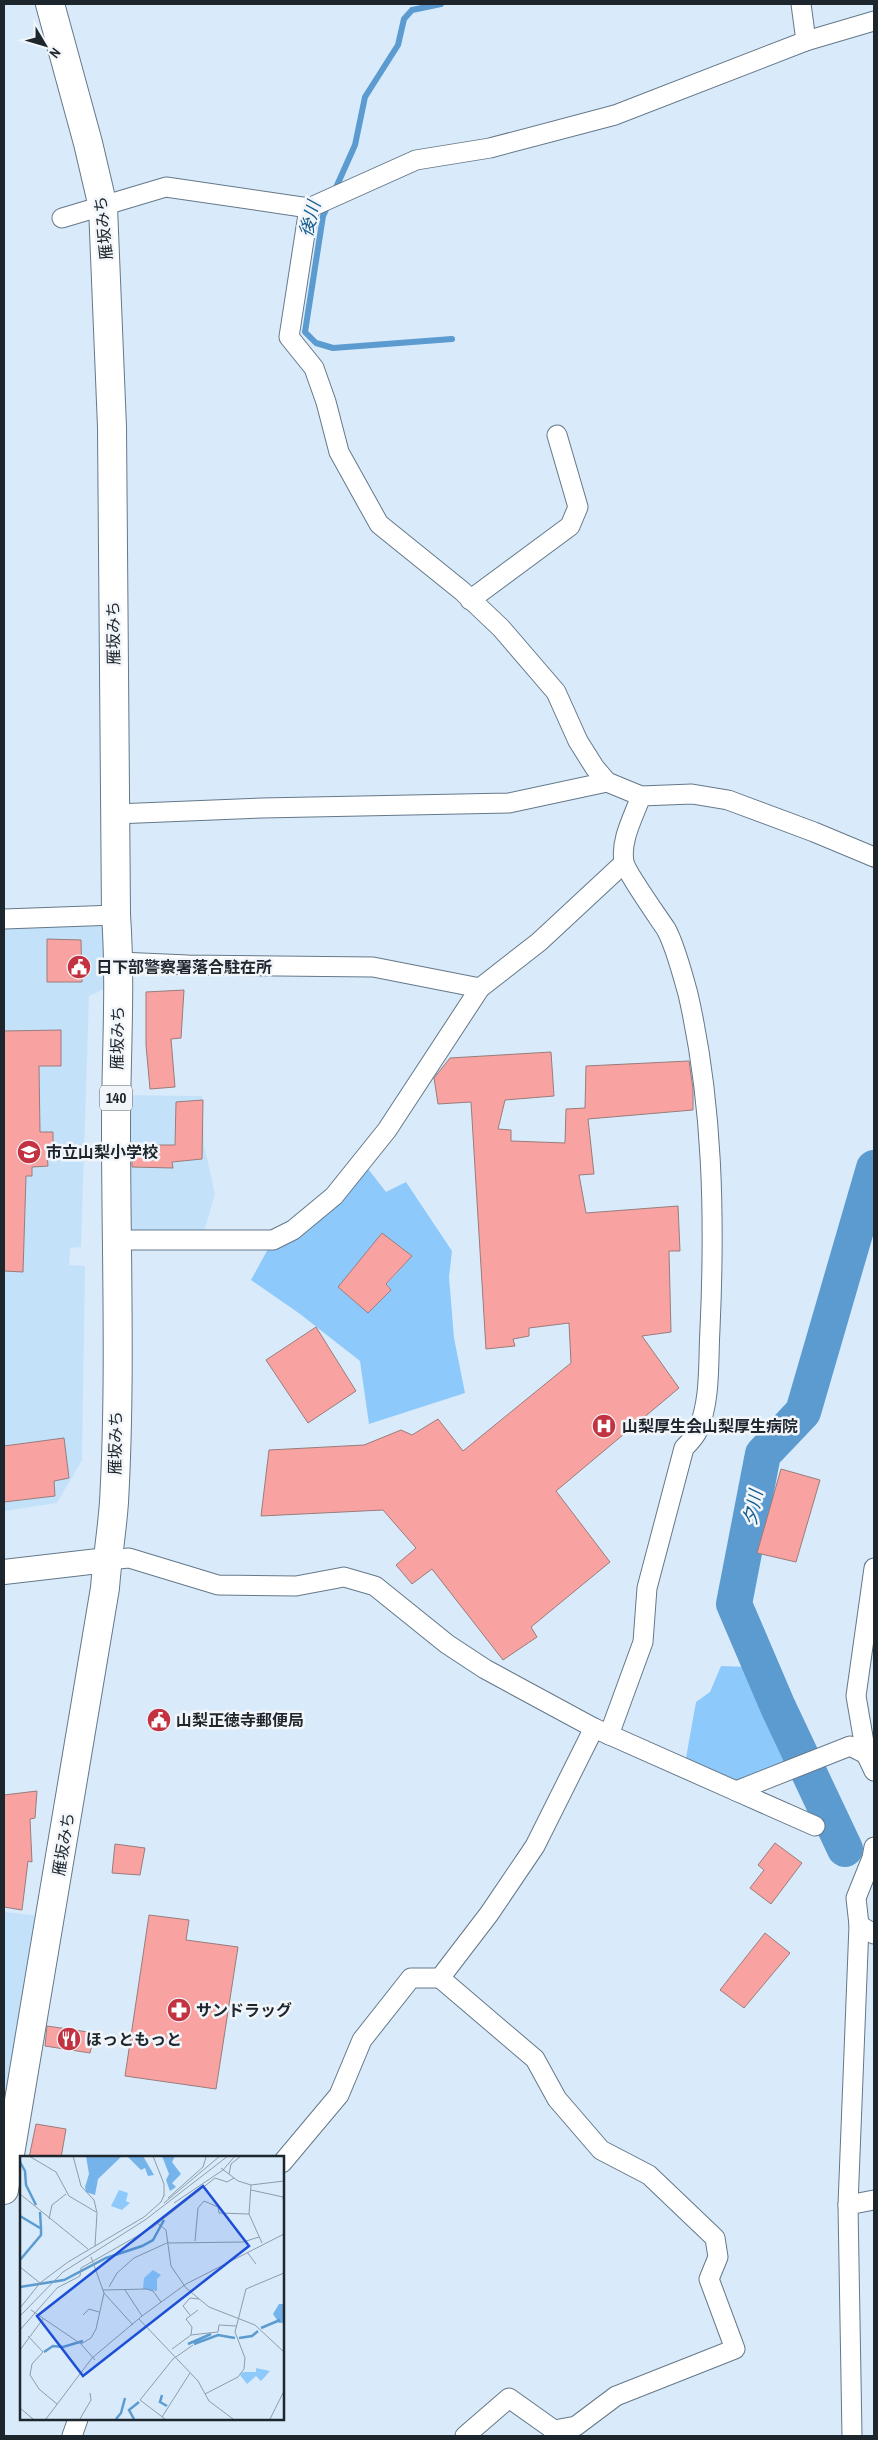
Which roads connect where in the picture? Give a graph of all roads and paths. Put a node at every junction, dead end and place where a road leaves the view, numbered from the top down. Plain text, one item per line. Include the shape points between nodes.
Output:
1 (50, 4) edge
2 (801, 4) edge
3 (874, 21) edge
4 (806, 42) junction
5 (103, 208) junction
6 (309, 208) junction
7 (62, 218) dead end
8 (557, 436) dead end
9 (470, 600) junction
10 (607, 782) junction
11 (641, 796) junction
12 (115, 814) junction
13 (874, 857) edge
14 (624, 863) junction
15 (116, 915) junction
16 (4, 919) edge
17 (119, 962) junction
18 (480, 988) junction
19 (116, 1240) junction
20 (108, 1560) junction
21 (874, 1568) edge
22 (4, 1572) edge
23 (601, 1732) junction
24 (866, 1754) junction
25 (874, 1771) edge
26 (736, 1791) junction
27 (815, 1826) dead end
28 (873, 1852) edge
29 (867, 1929) edge
30 (440, 1978) junction
31 (284, 2161) edge
32 (4, 2190) edge
33 (874, 2200) edge
34 (848, 2205) junction
35 (78, 2420) edge
36 (72, 2436) edge
37 (465, 2436) edge
38 (852, 2436) edge

1 - 5 highway, 雁坂みち / 140
2 - 4 street
3 - 4 street
4 - 6 street via 615,115 490,148 416,160
5 - 6 street via 166,187
5 - 7 street
5 - 12 highway, 雁坂みち / 140 via 112,427
6 - 9 street via 289,337 314,368 339,452 379,524
8 - 9 street via 578,507 570,526
9 - 10 street via 501,628 556,692 578,741
10 - 11 street
10 - 12 street via 509,803
11 - 13 street via 692,794 728,800
11 - 14 street via 625,840
12 - 15 highway, 雁坂みち / 140
14 - 18 street via 539,942
14 - 23 street via 667,932 687,992 698,1043 709,1134 711,1301 707,1391 698,1431 684,1448 647,1588 643,1642
15 - 16 street
15 - 17 highway, 雁坂みち / 140
17 - 18 street via 372,966
17 - 19 highway, 雁坂みち / 140
18 - 19 street via 387,1130 334,1196 293,1230 273,1240
19 - 20 highway, 雁坂みち / 140 via 114,1494
20 - 22 street
20 - 23 street via 128,1558 218,1585 296,1586 344,1577 375,1586 447,1644
20 - 32 highway, 雁坂みち / 140
21 - 24 street via 856,1696
23 - 26 street
23 - 30 street via 535,1846
24 - 25 street
24 - 26 street via 850,1746
26 - 27 street
28 - 29 street via 856,1898
29 - 34 street
30 - 31 street via 412,1978 362,2040 339,2095
30 - 37 street via 535,2059 557,2099 601,2150 648,2175 716,2238 718,2257 709,2279 735,2349 616,2396 576,2426 554,2430 509,2398
33 - 34 street
34 - 38 street
35 - 36 street

